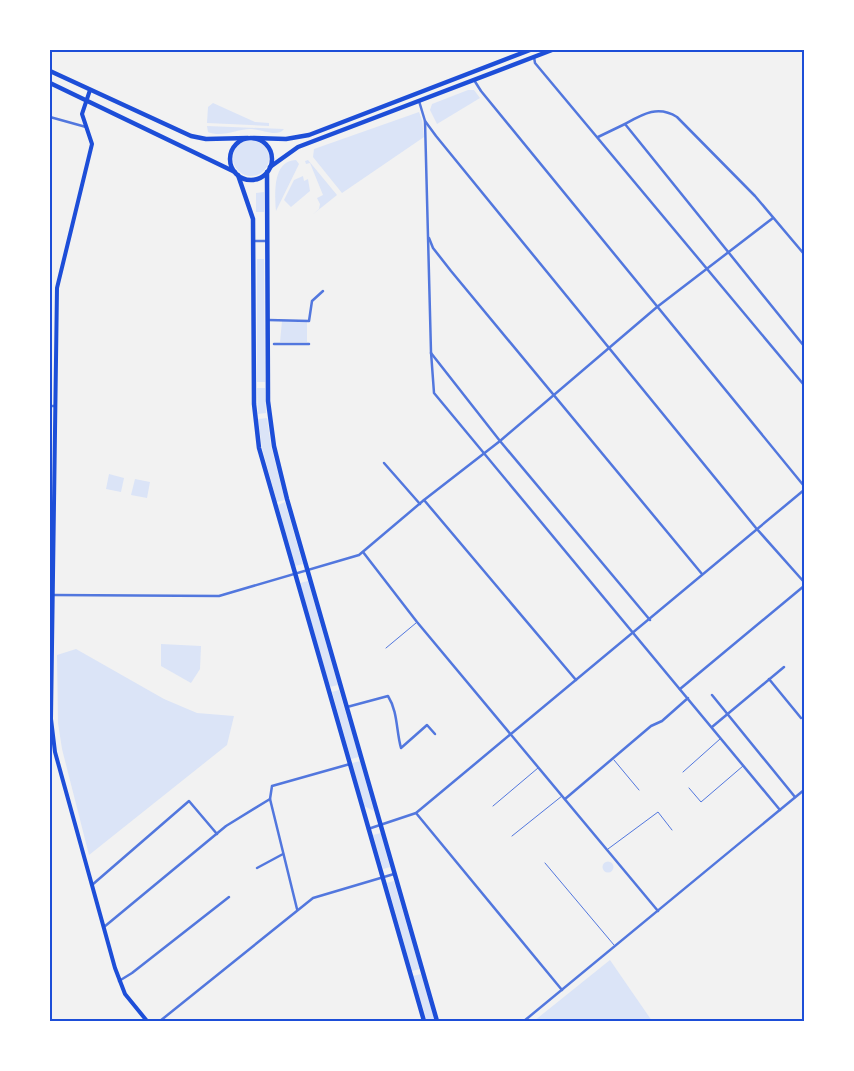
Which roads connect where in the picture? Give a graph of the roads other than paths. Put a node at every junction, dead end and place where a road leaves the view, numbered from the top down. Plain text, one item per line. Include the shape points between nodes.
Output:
1 (532, 50) edge
2 (552, 50) edge
3 (534, 56) junction
4 (50, 71) edge
5 (474, 80) junction
6 (50, 83) edge
7 (90, 90) junction
8 (86, 100) junction
9 (419, 101) junction
10 (50, 117) edge
11 (425, 121) junction
12 (625, 124) junction
13 (87, 128) junction
14 (250, 138) junction
15 (598, 138) junction
16 (270, 167) junction
17 (267, 172) junction
18 (237, 174) junction
19 (773, 218) junction
20 (428, 234) junction
21 (254, 241) junction
22 (267, 241) junction
23 (729, 251) junction
24 (804, 254) edge
25 (707, 268) junction
26 (323, 291) dead end
27 (657, 307) junction
28 (267, 320) junction
29 (274, 344) dead end
30 (308, 344) dead end
31 (804, 346) edge
32 (608, 348) junction
33 (430, 352) junction
34 (804, 385) edge
35 (552, 395) junction
36 (50, 406) edge
37 (55, 406) junction
38 (500, 441) junction
39 (484, 454) junction
40 (384, 463) dead end
41 (804, 486) edge
42 (804, 490) edge
43 (424, 500) junction
44 (420, 504) junction
45 (756, 528) junction
46 (363, 552) junction
47 (308, 572) junction
48 (702, 574) junction
49 (295, 575) junction
50 (804, 582) edge
51 (804, 586) edge
52 (51, 595) junction
53 (650, 620) junction
54 (417, 622) junction
55 (634, 633) junction
56 (50, 644) edge
57 (386, 648) dead end
58 (784, 667) dead end
59 (769, 679) junction
60 (576, 680) junction
61 (680, 689) junction
62 (712, 695) dead end
63 (688, 698) junction
64 (347, 707) junction
65 (728, 714) junction
66 (801, 718) dead end
67 (712, 727) junction
68 (435, 734) dead end
69 (512, 734) junction
70 (721, 738) junction
71 (613, 758) junction
72 (350, 764) junction
73 (743, 766) junction
74 (539, 767) junction
75 (683, 772) dead end
76 (689, 788) dead end
77 (639, 790) dead end
78 (804, 790) edge
79 (563, 795) junction
80 (795, 797) junction
81 (270, 799) junction
82 (565, 799) junction
83 (493, 806) dead end
84 (780, 810) junction
85 (416, 813) junction
86 (381, 825) junction
87 (368, 829) junction
88 (672, 830) dead end
89 (217, 834) junction
90 (512, 836) dead end
91 (608, 849) junction
92 (283, 854) junction
93 (546, 863) dead end
94 (257, 868) dead end
95 (395, 873) junction
96 (382, 877) junction
97 (92, 885) junction
98 (229, 897) dead end
99 (297, 910) junction
100 (658, 911) junction
101 (104, 927) junction
102 (614, 946) junction
103 (119, 981) junction
104 (562, 990) junction
105 (50, 1018) edge
106 (52, 1021) edge
107 (147, 1021) edge
108 (160, 1021) edge
109 (424, 1021) edge
110 (437, 1021) edge
111 (524, 1021) edge

1 - 3 main road
1 - 14 main road via 309,135 286,139
2 - 3 main road
3 - 5 main road
3 - 15 street via 535,63
4 - 7 main road
5 - 9 main road
5 - 27 street
6 - 8 main road
7 - 8 main road
7 - 14 main road via 191,136
8 - 13 main road via 82,114
8 - 18 main road
9 - 11 street
9 - 16 main road via 298,147
10 - 13 street
11 - 20 street
11 - 32 street
12 - 15 street
12 - 19 street via 642,114 657,111 678,117
12 - 23 street
13 - 37 main road via 92,144 57,288
14 - 16 main road via 268,146 272,157
14 - 18 main road via 237,143 231,154 230,161
15 - 25 street
16 - 17 main road
17 - 18 main road via 253,179
17 - 22 main road
18 - 21 main road via 252,211
19 - 23 street
19 - 24 street
20 - 33 street
20 - 35 street via 433,248
21 - 22 street
21 - 49 main road via 256,421 260,448
22 - 28 main road
23 - 25 street
23 - 31 street
25 - 27 street
25 - 34 street
26 - 28 street via 312,301 309,321
27 - 32 street
27 - 41 street
28 - 47 main road via 271,432
29 - 30 street
32 - 35 street
32 - 45 street
33 - 38 street
33 - 39 street via 434,393
35 - 38 street
35 - 48 street
36 - 37 street
37 - 52 main road
38 - 39 street
38 - 53 street
39 - 43 street
39 - 55 street
40 - 44 street
42 - 45 street
43 - 44 street
43 - 60 street
44 - 46 street
45 - 48 street
45 - 50 street
46 - 47 street
46 - 54 street
47 - 49 street
47 - 64 main road
48 - 53 street
49 - 52 street via 219,596
49 - 72 main road
51 - 61 street
52 - 56 main road
53 - 55 street
54 - 57 lane
54 - 69 street
55 - 60 street
55 - 61 street
56 - 97 main road via 54,747
58 - 59 street
59 - 65 street
59 - 66 street
60 - 69 street
61 - 63 street
62 - 65 street
63 - 67 street
63 - 71 street
64 - 68 street via 388,696 396,708 401,748 427,725
64 - 86 main road
65 - 67 street
65 - 80 street
67 - 70 street
69 - 74 street
69 - 85 street
70 - 73 street
70 - 75 lane
71 - 77 lane
71 - 82 street
72 - 81 street via 272,786
72 - 87 main road
73 - 76 lane via 700,802
73 - 84 street
74 - 79 street
74 - 83 lane
78 - 80 street
79 - 82 street
79 - 90 lane
80 - 84 street
81 - 89 street
81 - 92 street
82 - 91 street
84 - 100 street
85 - 86 street
85 - 104 street
86 - 87 street
86 - 95 main road
87 - 96 main road
88 - 91 lane via 658,812
89 - 97 street via 189,801
89 - 101 street
91 - 100 street
92 - 94 street
92 - 99 street
93 - 102 lane
95 - 96 street
95 - 110 main road
96 - 99 street via 313,898
96 - 109 main road
97 - 101 main road
98 - 103 street
99 - 108 street
100 - 102 street
101 - 103 main road
102 - 104 street
103 - 107 main road via 125,994
104 - 111 street
105 - 106 street

